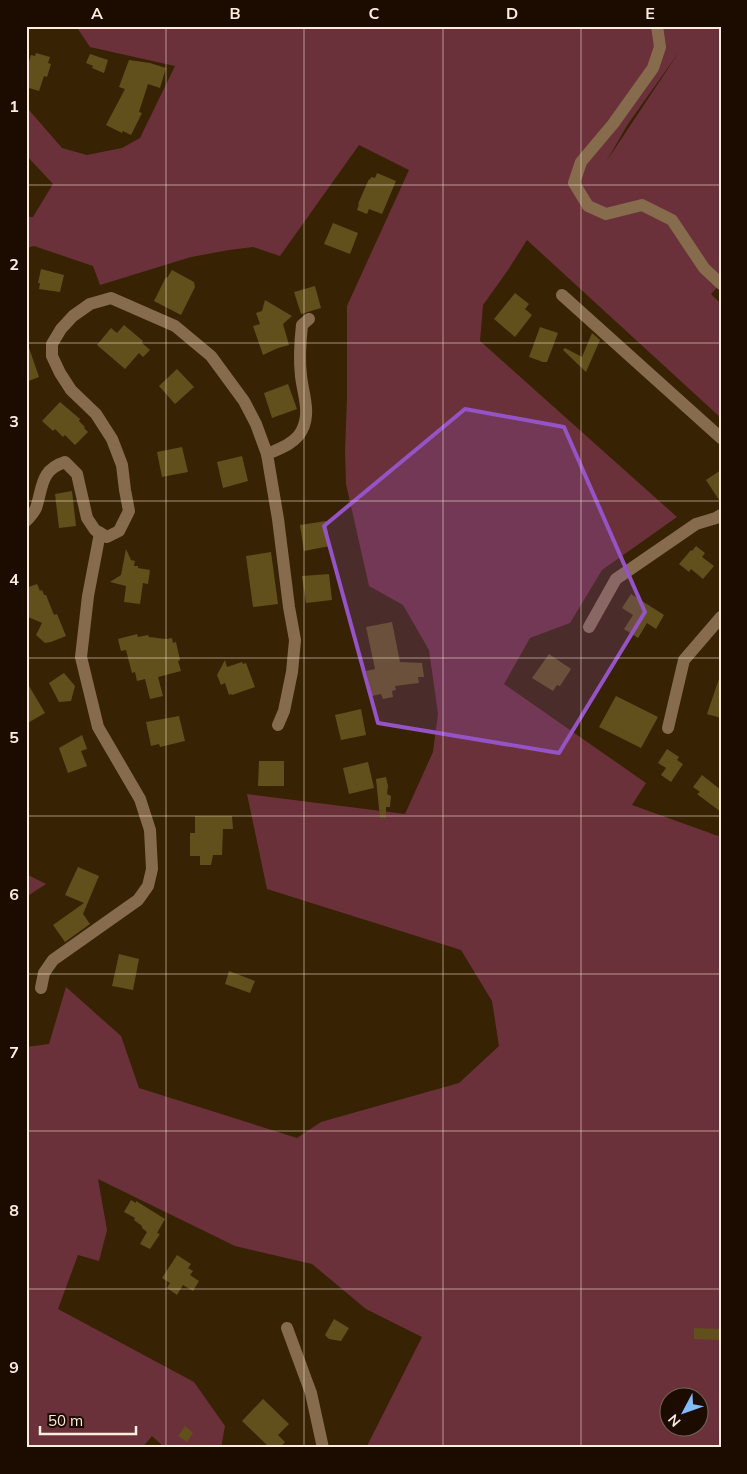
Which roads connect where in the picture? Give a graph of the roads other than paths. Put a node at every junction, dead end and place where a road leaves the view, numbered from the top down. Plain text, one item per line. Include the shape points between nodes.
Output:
1 (657, 26) edge
2 (721, 284) edge
3 (562, 295) dead end
4 (309, 319) dead end
5 (721, 438) edge
6 (267, 454) junction
7 (721, 515) edge
8 (26, 521) edge
9 (100, 533) junction
10 (721, 617) edge
11 (589, 627) dead end
12 (278, 726) dead end
13 (668, 728) dead end
14 (41, 988) dead end
15 (287, 1328) dead end
16 (324, 1448) edge

1 - 2 street via 660,47 653,68 581,162 574,183 588,206 606,214 642,205 672,220 704,268
3 - 5 street
4 - 6 street via 302,325 299,347 307,412 302,431 287,446
6 - 9 street via 244,400 198,344 175,326 111,298 90,304 62,329 52,344 52,356 71,390 96,414 112,439 122,465 129,512 119,531 107,537
6 - 12 street via 296,640 284,711
7 - 11 street via 696,524 616,579
8 - 9 street via 35,509 45,476 65,462 77,474 87,518
9 - 14 street via 81,657 98,727 140,799 150,830 152,868 148,886 138,900 53,960 44,973
10 - 13 street via 684,660
15 - 16 street via 312,1392

